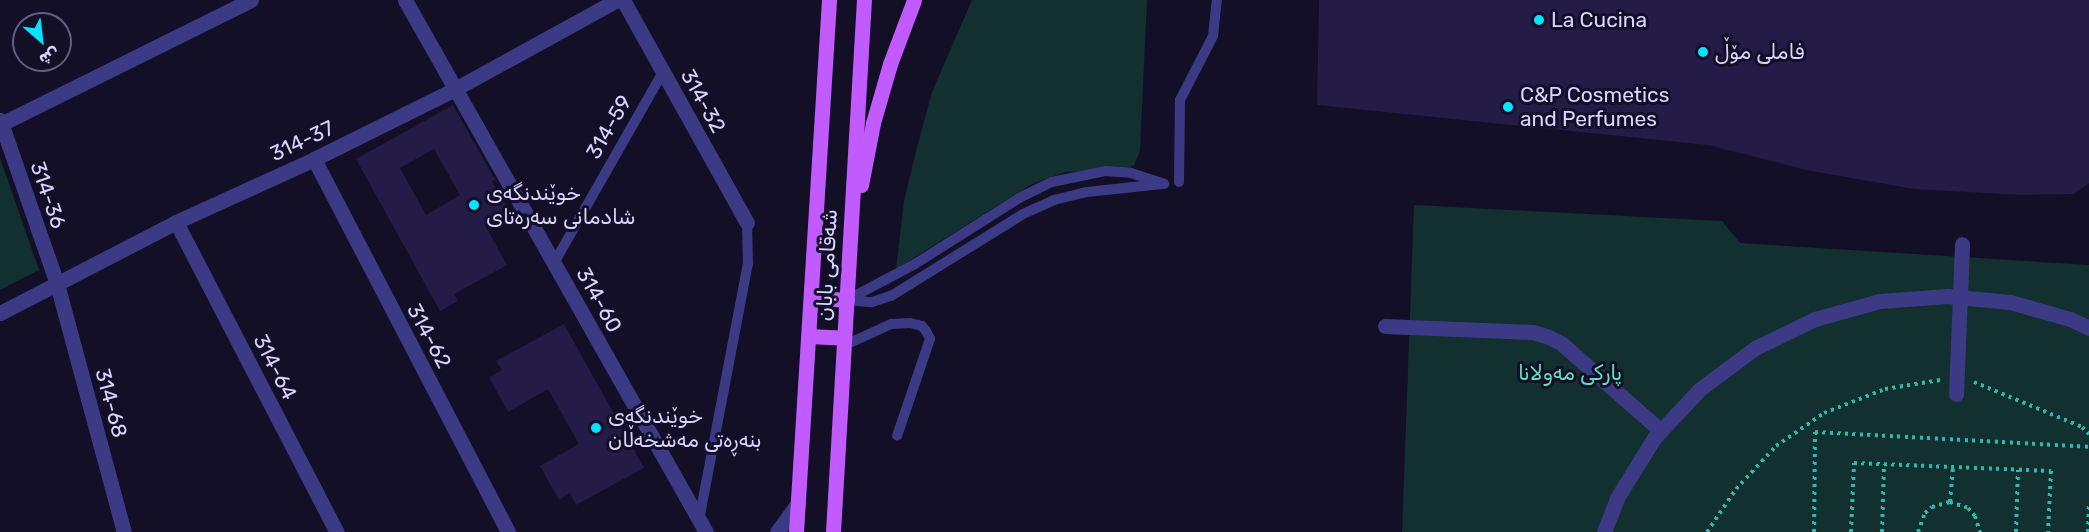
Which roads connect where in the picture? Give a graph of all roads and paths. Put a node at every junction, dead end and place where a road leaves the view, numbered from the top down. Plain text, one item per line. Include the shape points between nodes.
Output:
1 (251, 0) edge
2 (405, 0) edge
3 (617, 0) edge
4 (622, 0) edge
5 (828, 0) edge
6 (864, 0) edge
7 (914, 0) edge
8 (1217, 0) edge
9 (663, 72) junction
10 (455, 89) junction
11 (1, 122) edge
12 (314, 159) junction
13 (1179, 182) dead end
14 (176, 222) junction
15 (747, 223) joint
16 (849, 244) junction
17 (1962, 244) dead end
18 (554, 263) junction
19 (57, 284) junction
20 (1959, 297) junction
21 (812, 298) junction
22 (847, 300) junction
23 (0, 313) edge
24 (1385, 326) dead end
25 (2089, 328) edge
26 (809, 336) junction
27 (844, 342) junction
28 (1957, 379) junction
29 (1956, 394) dead end
30 (1810, 423) junction
31 (1661, 431) junction
32 (1815, 432) junction
33 (2089, 434) edge
34 (897, 436) dead end
35 (2089, 447) edge
36 (1884, 464) junction
37 (1953, 467) junction
38 (2018, 470) junction
39 (1950, 502) junction
40 (798, 503) junction
41 (2089, 504) edge
42 (702, 526) edge
43 (124, 532) edge
44 (338, 532) edge
45 (508, 532) edge
46 (777, 532) edge
47 (796, 532) edge
48 (833, 532) edge
49 (1604, 532) edge
50 (1707, 532) edge
51 (1814, 532) edge
52 (1851, 532) edge
53 (1881, 532) edge
54 (1918, 532) edge
55 (1980, 532) edge
56 (2016, 532) edge
57 (2048, 532) edge
58 (2088, 532) edge

1 - 11 street
2 - 10 street, 314-60
3 - 10 street, 314-37
4 - 9 street, 314-32
5 - 21 main road
6 - 16 main road, شەقامی بابان
7 - 16 main road via 873,123
8 - 13 lane via 1213,36 1180,100
9 - 15 street, 314-32
9 - 18 lane, 314-59
10 - 12 street, 314-37
10 - 18 street, 314-60
11 - 19 street, 314-36
12 - 14 street, 314-37
12 - 45 street, 314-62
14 - 19 street, 314-37
14 - 44 street, 314-64
15 - 42 lane via 748,264
16 - 22 main road, شەقامی بابان
17 - 20 street
18 - 42 street, 314-60
19 - 23 street, 314-37
19 - 43 street, 314-68
20 - 25 street via 2010,302
20 - 28 street
20 - 31 street via 1880,301 1815,319 1755,348 1700,388
21 - 22 main road
21 - 26 main road
22 - 22 lane via 872,302 891,296 1023,214 1053,200 1164,183 1131,173 1105,171 1052,182
22 - 27 main road, شەقامی بابان
24 - 31 street via 1533,332 1549,337 1561,343
26 - 27 main road
26 - 40 main road
27 - 34 lane via 891,324 910,323 926,331 930,339
27 - 48 main road, شەقامی بابان
28 - 29 street
28 - 30 path via 1885,389 1824,413
28 - 33 path via 1998,390 2082,427
30 - 32 path
30 - 50 path via 1776,446 1736,489
31 - 49 street via 1617,498
32 - 35 path
32 - 51 path
36 - 37 path
36 - 52 path via 1854,463
36 - 53 path
37 - 38 path
37 - 39 path
38 - 56 path
38 - 57 path via 2051,471
39 - 54 path via 1925,513
39 - 55 path via 1968,508
40 - 46 street
40 - 47 main road
41 - 58 path

